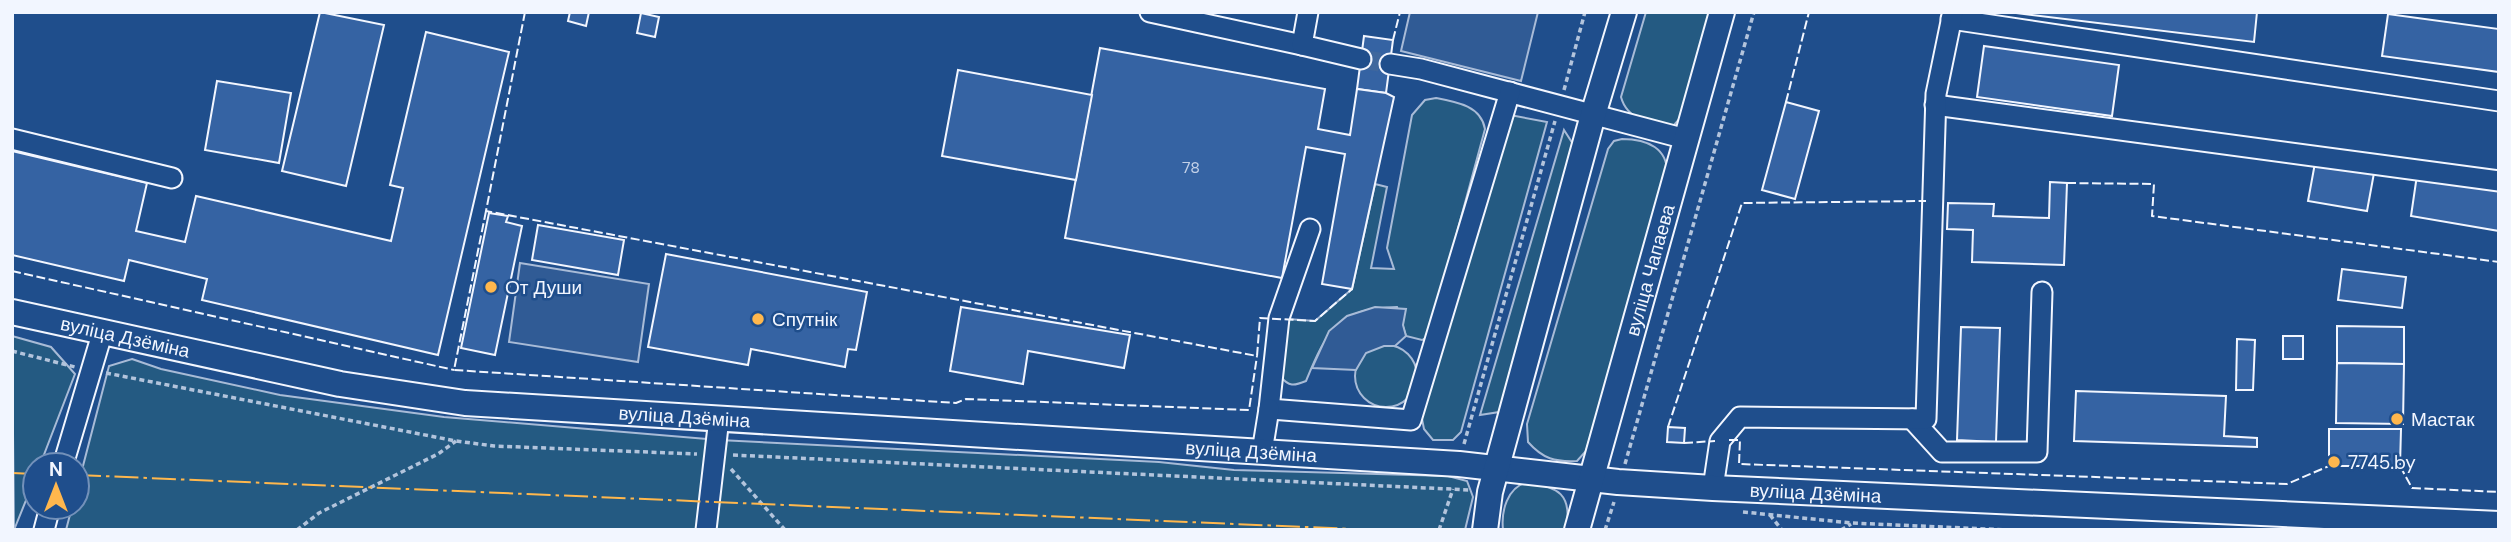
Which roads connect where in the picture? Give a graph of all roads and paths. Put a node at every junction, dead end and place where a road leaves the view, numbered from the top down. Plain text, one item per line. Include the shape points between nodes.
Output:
1 (1150, 12) edge
2 (1308, 12) edge
3 (1586, 12) edge
4 (1624, 12) edge
5 (1722, 12) edge
6 (1754, 12) edge
7 (1952, 16) edge
8 (1302, 45) junction
9 (1361, 59) tunnel mouth
10 (1390, 64) tunnel mouth
11 (1510, 92) junction
12 (2499, 101) edge
13 (1935, 106) junction
14 (1559, 107) junction
15 (1593, 114) junction
16 (12, 139) edge
17 (1686, 139) junction
18 (172, 178) dead end
19 (2499, 181) edge
20 (1310, 229) dead end
21 (2042, 292) dead end
22 (12, 312) edge
23 (102, 334) junction
24 (12, 351) edge
25 (91, 370) junction
26 (1269, 409) junction
27 (719, 418) junction
28 (1912, 419) junction
29 (456, 441) junction
30 (67, 451) edge
31 (1262, 452) junction
32 (717, 454) junction
33 (1459, 464) junction
34 (1497, 467) junction
35 (1453, 488) junction
36 (1589, 488) junction
37 (1713, 488) junction
38 (1490, 492) junction
39 (1620, 494) junction
40 (1731, 511) dead end
41 (1770, 514) junction
42 (2391, 520) junction
43 (1852, 523) junction
44 (2499, 524) edge
45 (297, 530) edge
46 (706, 530) edge
47 (785, 530) edge
48 (1439, 530) edge
49 (1485, 530) edge
50 (1577, 530) edge
51 (1605, 530) edge
52 (1782, 530) edge
53 (1841, 530) edge
54 (2009, 530) edge
55 (2417, 530) edge

1 - 8 street
2 - 8 street
3 - 14 path
4 - 15 main road
5 - 17 main road, вуліца Чапаева
6 - 39 path
7 - 12 street
7 - 13 street
8 - 9 street
10 - 11 street
11 - 14 street
11 - 26 street via 1411,420
13 - 19 street
13 - 28 street via 1926,419
14 - 15 street
14 - 33 path
15 - 17 street
15 - 34 main road
16 - 18 street
17 - 36 main road, вуліца Чапаева
20 - 26 street via 1279,318
21 - 28 street via 2037,452 1942,452
22 - 23 main road, вуліца Дзёміна
23 - 25 street
23 - 27 main road, вуліца Дзёміна via 340,384 465,403
24 - 25 path
25 - 29 path
25 - 30 street
26 - 31 street
27 - 31 main road, вуліца Дзёміна
27 - 32 street
28 - 37 street via 1740,417 1720,441
29 - 32 path
29 - 45 path via 319,513
31 - 33 main road, вуліца Дзёміна
32 - 35 path
32 - 46 street
32 - 47 path
33 - 34 main road, вуліца Дзёміна
34 - 36 main road, вуліца Дзёміна
34 - 38 main road
35 - 38 path
35 - 48 path
36 - 39 main road, вуліца Дзёміна
36 - 39 path
36 - 50 main road, вуліца Чапаева
37 - 39 main road, вуліца Дзёміна
37 - 42 main road, вуліца Дзёміна
38 - 49 main road
39 - 51 path
40 - 41 path
41 - 43 path
41 - 52 path
42 - 44 main road, вуліца Дзёміна
42 - 55 street
43 - 53 path
43 - 54 path

